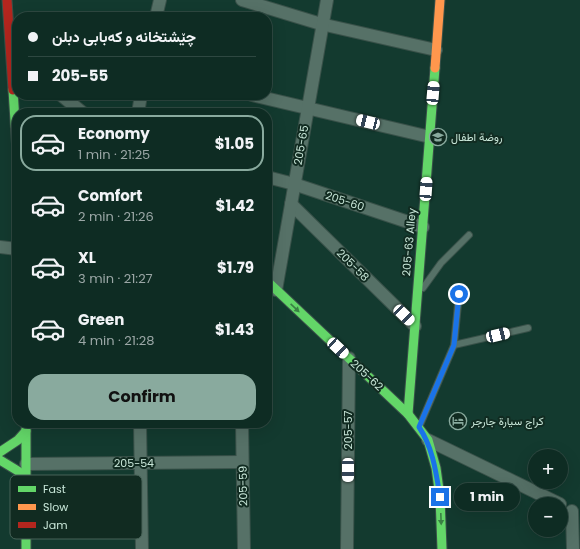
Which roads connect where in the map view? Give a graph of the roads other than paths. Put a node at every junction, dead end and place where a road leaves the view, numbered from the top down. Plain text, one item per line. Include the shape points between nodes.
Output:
1 (7, 0) edge
2 (160, 0) edge
3 (242, 0) edge
4 (326, 0) edge
5 (440, 0) edge
6 (157, 12) edge
7 (321, 24) junction
8 (12, 30) edge
9 (436, 50) junction
10 (272, 99) edge
11 (67, 100) edge
12 (307, 107) junction
13 (77, 108) edge
14 (430, 137) junction
15 (272, 178) edge
16 (294, 184) junction
17 (291, 204) junction
18 (423, 227) junction
19 (469, 235) dead end
20 (0, 247) edge
21 (12, 248) edge
22 (272, 282) edge
23 (272, 287) edge
24 (459, 294) dead end
25 (417, 295) junction
26 (415, 326) junction
27 (528, 328) dead end
28 (454, 345) junction
29 (348, 358) junction
30 (408, 414) junction
31 (419, 427) junction
32 (25, 428) edge
33 (26, 428) edge
34 (140, 428) edge
35 (242, 428) edge
36 (428, 440) junction
37 (0, 452) edge
38 (0, 460) edge
39 (242, 462) junction
40 (141, 463) junction
41 (26, 464) junction
42 (22, 475) edge
43 (26, 475) edge
44 (141, 475) edge
45 (546, 497) edge
46 (568, 508) edge
47 (578, 514) edge
48 (142, 539) edge
49 (142, 549) edge
50 (244, 549) edge
51 (347, 549) edge
52 (442, 549) edge
53 (573, 549) edge

1 - 8 street
2 - 6 street
3 - 7 street
4 - 7 street, 205-65
5 - 9 street, 205-63 Alley
7 - 9 street
7 - 12 street, 205-65
9 - 14 street, 205-63 Alley
10 - 12 street
11 - 13 street
12 - 14 street
12 - 16 street, 205-65
14 - 18 street, 205-63 Alley
15 - 16 street, 205-60
16 - 17 street, 205-65
16 - 18 street, 205-60
17 - 22 street, 205-65
17 - 26 street, 205-58
18 - 25 street, 205-63 Alley
19 - 25 lane via 441,263
20 - 21 street
23 -> 29 street, 205-62
24 - 28 lane
25 - 26 street, 205-63 Alley
26 - 30 street, 205-63 Alley
27 - 28 lane
28 - 31 lane
29 - 30 street, 205-62
29 - 51 street, 205-57
30 - 31 street, 205-62
31 - 36 street, 205-62
32 - 37 street via 18,440
33 - 41 street
34 - 40 street
35 - 39 street, 205-59
36 - 45 street
36 -> 52 street, 205-62 via 436,468 440,497
38 - 42 street
39 - 40 street, 205-54
39 - 50 street, 205-59
40 - 41 street, 205-54
40 - 44 street
41 - 43 street
46 - 47 street
47 - 53 street
48 - 49 street

